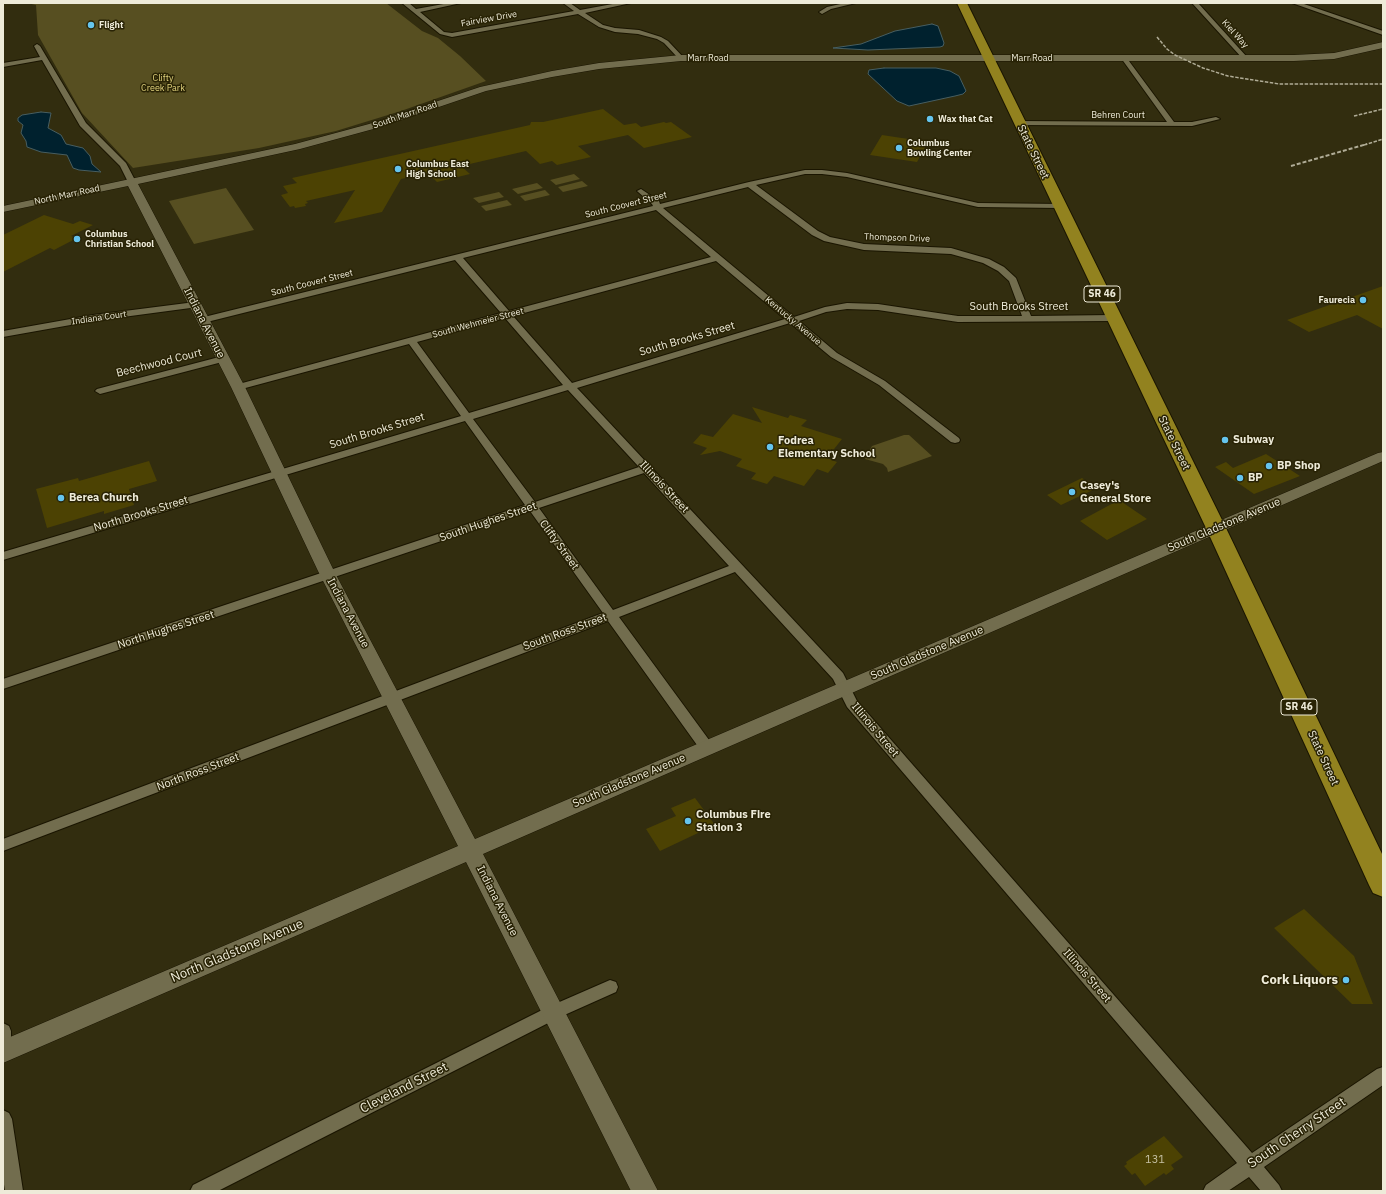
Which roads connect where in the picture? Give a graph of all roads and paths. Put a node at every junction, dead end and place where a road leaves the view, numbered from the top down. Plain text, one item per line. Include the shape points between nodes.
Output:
1 (405, 3) edge
2 (458, 3) edge
3 (566, 3) edge
4 (628, 3) edge
5 (853, 3) edge
6 (962, 3) edge
7 (1195, 3) edge
8 (1295, 3) edge
9 (415, 11) junction
10 (580, 12) junction
11 (822, 12) dead end
12 (1383, 33) edge
13 (1383, 45) edge
14 (37, 46) dead end
15 (44, 58) junction
16 (681, 58) junction
17 (989, 58) junction
18 (1124, 58) junction
19 (1245, 58) junction
20 (3, 65) edge
21 (1216, 119) dead end
22 (1019, 123) junction
23 (1172, 124) junction
24 (132, 182) junction
25 (749, 184) junction
26 (641, 192) dead end
27 (1059, 206) junction
28 (657, 207) junction
29 (3, 209) edge
30 (457, 257) junction
31 (717, 258) junction
32 (195, 305) junction
33 (508, 315) junction
34 (1113, 318) junction
35 (1028, 319) junction
36 (203, 320) junction
37 (792, 320) junction
38 (3, 334) edge
39 (412, 341) junction
40 (223, 359) junction
41 (570, 386) junction
42 (238, 387) junction
43 (100, 390) dead end
44 (466, 417) junction
45 (955, 440) dead end
46 (1383, 456) edge
47 (647, 468) junction
48 (279, 473) junction
49 (532, 507) junction
50 (1216, 528) junction
51 (3, 556) edge
52 (738, 567) junction
53 (328, 575) junction
54 (610, 616) junction
55 (3, 684) edge
56 (844, 689) junction
57 (393, 698) junction
58 (707, 748) junction
59 (3, 845) edge
60 (471, 850) junction
61 (1383, 885) edge
62 (610, 987) dead end
63 (554, 1012) junction
64 (3, 1031) edge
65 (3, 1039) edge
66 (3, 1052) edge
67 (1383, 1075) edge
68 (3, 1119) edge
69 (1250, 1164) junction
70 (14, 1191) edge
71 (199, 1191) edge
72 (644, 1191) edge
73 (1212, 1191) edge
74 (1273, 1191) edge

1 - 9 street
2 - 9 street
3 - 10 street
4 - 10 street, Fairview Drive
5 - 11 street
6 - 17 highway, State Street / SR 46
7 - 19 street, Kiel Way
8 - 12 street
9 - 10 street, Fairview Drive via 447,35
10 - 16 street via 607,28 660,38
13 - 19 street, Marr Road via 1334,56
14 - 15 street, Indiana Avenue
15 - 20 street
15 - 24 street, Indiana Avenue via 83,124 124,165
16 - 17 street, Marr Road
16 - 24 street, South Marr Road via 575,70 483,89 296,148
17 - 18 street, Marr Road
17 - 22 highway, State Street / SR 46
18 - 19 street, Marr Road
18 - 23 street
21 - 23 street, Behren Court via 1192,124
22 - 23 street, Behren Court
22 - 27 highway, State Street / SR 46
24 - 29 street, North Marr Road
24 - 32 street, Indiana Avenue
25 - 27 street, South Coovert Street via 788,175 822,172 847,175 972,204
25 - 28 street, South Coovert Street
25 - 35 street, Thompson Drive via 815,233 827,239 864,247 951,251 986,261 1001,269 1013,280
26 - 28 street, Kentucky Avenue via 656,203
27 - 34 highway, State Street / SR 46
28 - 30 street, South Coovert Street
28 - 31 street, Kentucky Avenue
30 - 33 street, Illinois Street
30 - 36 street, South Coovert Street
31 - 33 street, South Wehmeier Street
31 - 37 street, Kentucky Avenue
32 - 36 street, Indiana Avenue
32 - 38 street, Indiana Court via 93,318
33 - 39 street, South Wehmeier Street
33 - 41 street, Illinois Street
34 - 35 street, South Brooks Street
34 - 50 highway, State Street / SR 46
35 - 37 street, South Brooks Street via 958,319 878,307 847,306
36 - 40 street, Indiana Avenue
37 - 41 street, South Brooks Street
37 - 45 street, Kentucky Avenue via 834,355 887,386
39 - 42 street, South Wehmeier Street
39 - 44 street, Clifty Street
40 - 42 street, Indiana Avenue
40 - 43 street, Beechwood Court
41 - 44 street, South Brooks Street
41 - 47 street, Illinois Street
42 - 48 street, Indiana Avenue
44 - 48 street, South Brooks Street
44 - 49 street, Clifty Street
46 - 50 street, South Gladstone Avenue
47 - 49 street, South Hughes Street
47 - 52 street, Illinois Street
48 - 51 street, North Brooks Street
48 - 53 street, Indiana Avenue
49 - 53 street, South Hughes Street
49 - 54 street, Clifty Street
50 - 56 street, South Gladstone Avenue
50 - 61 highway, State Street / SR 46
52 - 54 street, South Ross Street
52 - 56 street, Illinois Street via 838,676
53 - 55 street, North Hughes Street
53 - 57 street, Indiana Avenue
54 - 57 street, South Ross Street
54 - 58 street, Clifty Street
56 - 58 street, South Gladstone Avenue
56 - 69 street, Illinois Street via 852,704
57 - 59 street, North Ross Street
57 - 60 street, Indiana Avenue
58 - 60 street, South Gladstone Avenue
60 - 63 street, Indiana Avenue
60 - 66 street, North Gladstone Avenue
62 - 63 street, Cleveland Street
63 - 71 street, Cleveland Street
63 - 72 street, Indiana Avenue
64 - 65 street
67 - 69 street, South Cherry Street
68 - 70 street
69 - 73 street, South Cherry Street
69 - 74 street, Illinois Street

